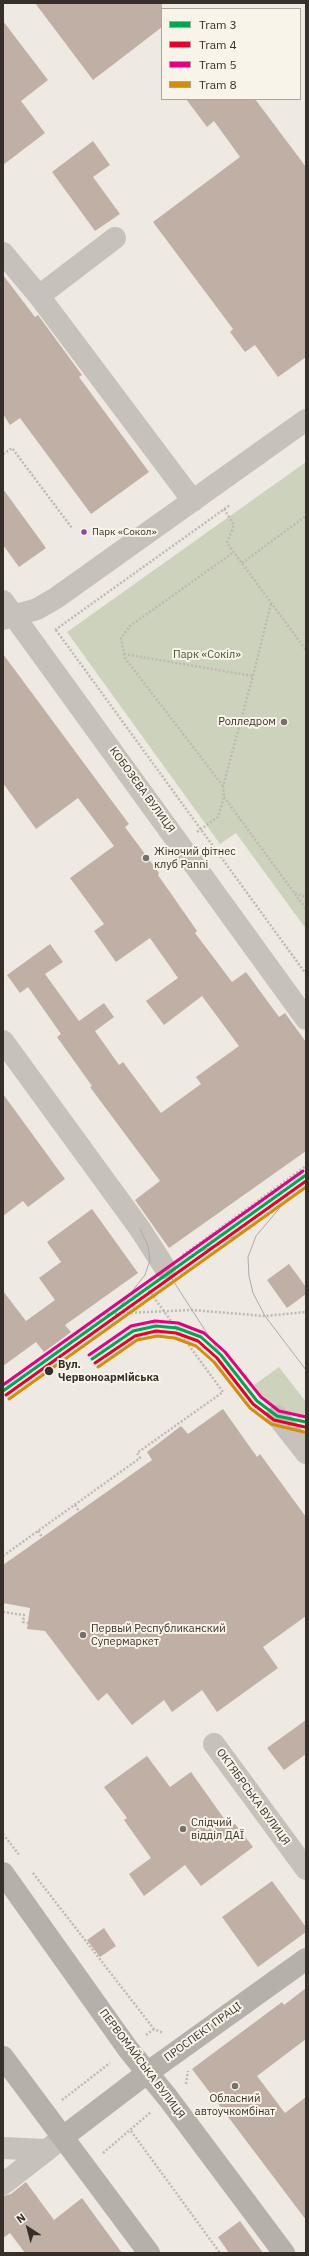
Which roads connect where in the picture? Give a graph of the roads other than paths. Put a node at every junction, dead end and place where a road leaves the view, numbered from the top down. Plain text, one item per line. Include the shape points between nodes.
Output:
1 (114, 238) dead end
2 (3, 253) edge
3 (39, 296) junction
4 (306, 420) edge
5 (193, 501) junction
6 (6, 612) edge
7 (306, 1019) edge
8 (3, 1041) edge
9 (164, 1268) dead end
10 (277, 1416) dead end
11 (306, 1454) edge
12 (214, 1744) dead end
13 (306, 1869) edge
14 (3, 1873) edge
15 (306, 1958) edge
16 (3, 2057) edge
17 (146, 2073) junction
18 (55, 2143) junction
19 (3, 2148) edge
20 (3, 2184) edge
21 (149, 2253) edge
22 (284, 2253) edge

1 - 3 street
2 - 3 street
3 - 5 street
4 - 5 street
5 - 6 street via 56,598 36,609
6 - 7 street, КОБОЗЄВА ВУЛИЦЯ via 179,841
8 - 9 street via 140,1229
10 - 11 street
12 - 13 street, ОКТЯБРСЬКА ВУЛИЦЯ
14 - 17 main road, ПЕРВОМАЙСЬКА ВУЛИЦЯ
15 - 17 main road, ПРОСПЕКТ ПРАЦІ
16 - 18 main road via 45,2113
17 - 18 main road, ПРОСПЕКТ ПРАЦІ
17 - 22 main road, ПЕРВОМАЙСЬКА ВУЛИЦЯ via 168,2098
18 - 19 street
18 - 20 street
18 - 21 main road via 85,2166

